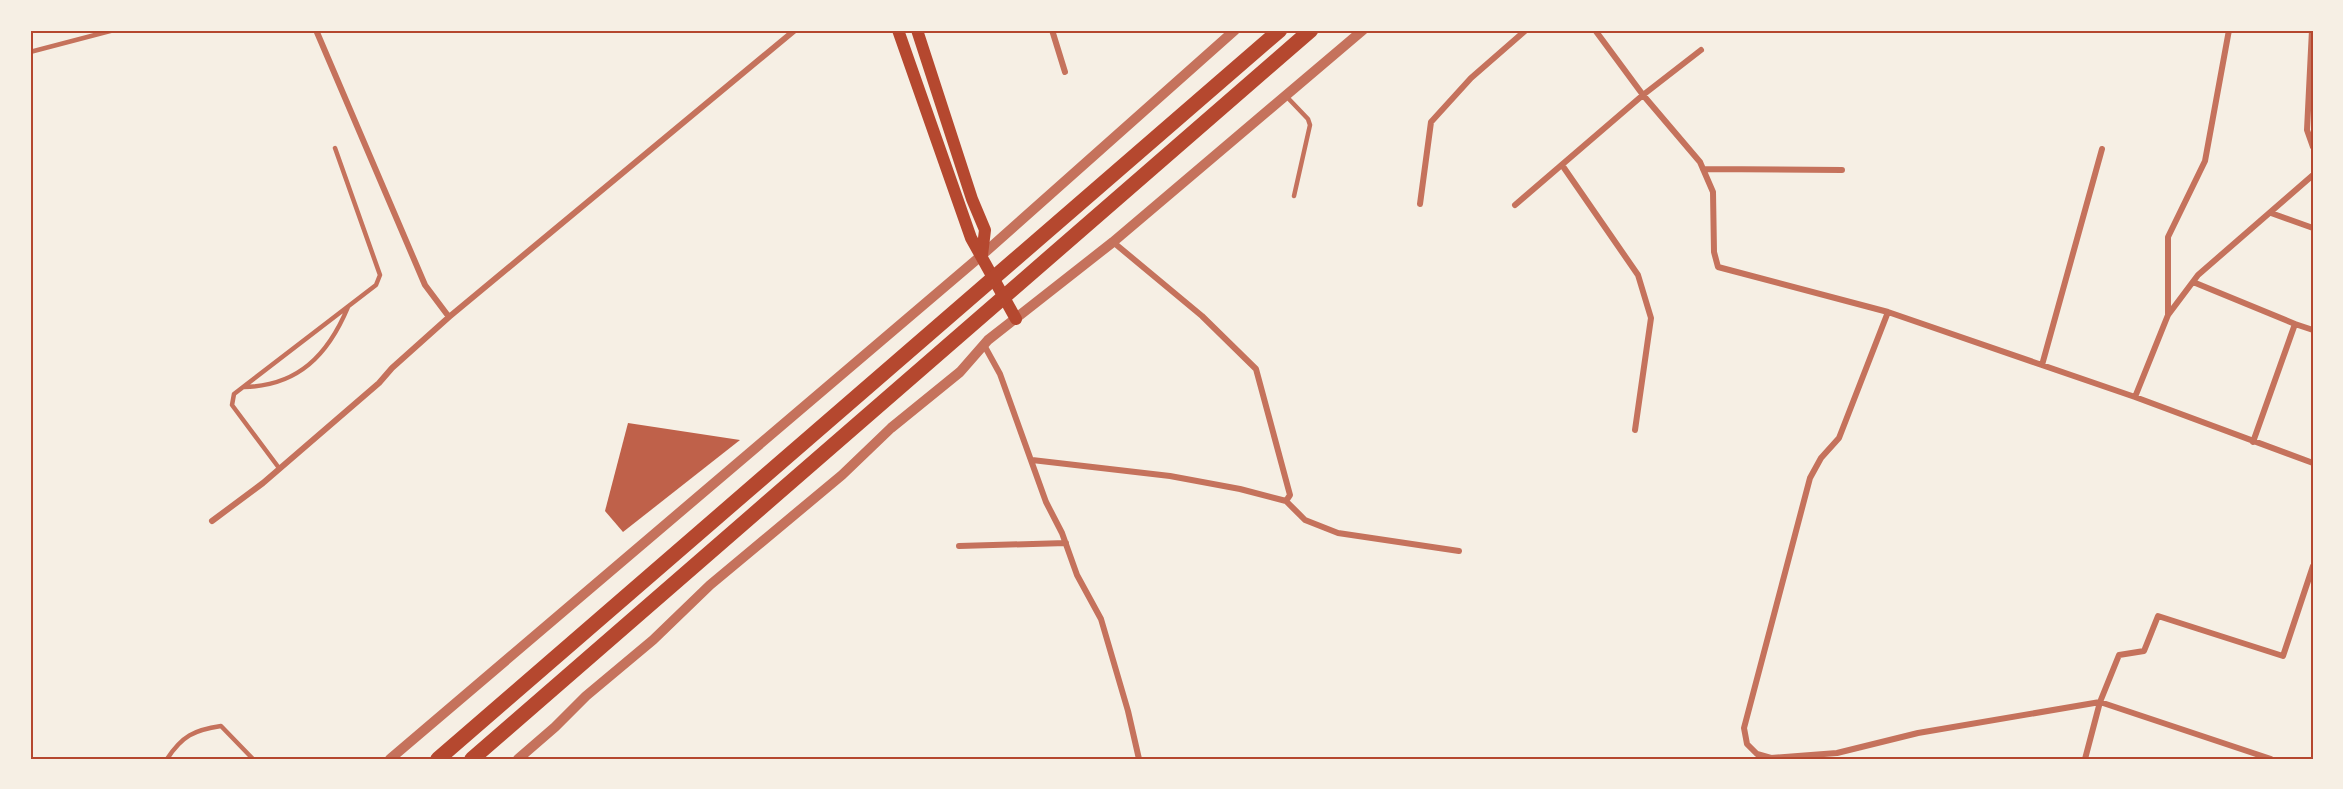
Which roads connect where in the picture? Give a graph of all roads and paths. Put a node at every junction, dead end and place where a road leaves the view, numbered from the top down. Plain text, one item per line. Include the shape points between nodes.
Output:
1 (114, 30) edge
2 (316, 30) edge
3 (795, 30) edge
4 (898, 30) edge
5 (917, 30) edge
6 (1052, 30) edge
7 (1235, 30) edge
8 (1280, 30) edge
9 (1311, 30) edge
10 (1363, 30) edge
11 (1526, 30) edge
12 (1594, 30) edge
13 (2229, 30) edge
14 (2312, 30) edge
15 (1701, 50) dead end
16 (30, 52) edge
17 (1065, 72) dead end
18 (1643, 95) junction
19 (1286, 96) junction
20 (2313, 147) edge
21 (335, 148) dead end
22 (2102, 149) dead end
23 (1562, 165) junction
24 (1703, 169) junction
25 (1842, 170) dead end
26 (2313, 175) edge
27 (1294, 196) dead end
28 (1420, 204) dead end
29 (1515, 205) dead end
30 (2271, 213) junction
31 (2313, 228) edge
32 (1113, 242) junction
33 (982, 255) junction
34 (2193, 282) junction
35 (1004, 298) junction
36 (348, 306) junction
37 (1888, 312) junction
38 (2168, 315) junction
39 (448, 317) junction
40 (1016, 319) junction
41 (2295, 324) junction
42 (2313, 330) edge
43 (984, 345) junction
44 (2042, 365) junction
45 (244, 387) junction
46 (2135, 397) junction
47 (1635, 430) dead end
48 (2253, 442) junction
49 (1032, 460) junction
50 (2313, 463) edge
51 (279, 468) junction
52 (1286, 501) junction
53 (212, 521) dead end
54 (1066, 543) junction
55 (959, 546) dead end
56 (1459, 551) dead end
57 (2313, 566) edge
58 (2100, 702) junction
59 (1756, 757) edge
60 (167, 759) edge
61 (253, 759) edge
62 (390, 759) edge
63 (438, 759) edge
64 (472, 759) edge
65 (518, 759) edge
66 (1139, 759) edge
67 (2085, 759) edge
68 (2271, 759) edge

1 - 16 lane
2 - 39 street via 425,285
3 - 39 street
4 - 33 main road via 959,207
5 - 33 main road via 985,230
6 - 17 street
7 - 33 street
8 - 63 highway
9 - 35 highway
10 - 19 street
11 - 28 street via 1471,78 1431,122
12 - 18 street
13 - 38 street via 2205,161 2168,237
14 - 20 street via 2307,129
15 - 18 street
18 - 23 street
18 - 24 street
19 - 27 lane via 1310,125
19 - 32 street
21 - 36 lane via 380,276 376,285
22 - 44 street
23 - 29 street
23 - 47 street via 1638,275 1651,318
24 - 25 street
24 - 37 street via 1713,192 1718,267
26 - 30 street
30 - 31 street
30 - 34 street
32 - 40 street
32 - 52 street via 1202,316 1256,369 1289,483
33 - 35 main road
33 - 62 street
34 - 38 street
34 - 41 street
35 - 40 main road
35 - 64 highway
36 - 45 lane
36 - 45 lane via 323,350 300,372 274,385
37 - 44 street
37 - 59 street via 1839,438 1810,478 1744,728 1747,744
38 - 46 street
39 - 51 street via 380,383
40 - 43 street
41 - 42 street
41 - 48 street
43 - 49 street via 1000,374
43 - 65 street via 960,372 710,585
44 - 46 street
45 - 51 lane via 234,394 231,405
46 - 48 street
48 - 50 street
49 - 52 street via 1170,476
49 - 54 street
51 - 53 street
52 - 56 street via 1305,519 1338,533
54 - 55 street
54 - 66 street via 1077,575 1101,619
57 - 58 street via 2283,656 2158,616 2144,651 2119,655
58 - 59 street via 1917,733 1837,753
58 - 67 street
58 - 68 street
60 - 61 lane via 179,741 203,729 221,726

